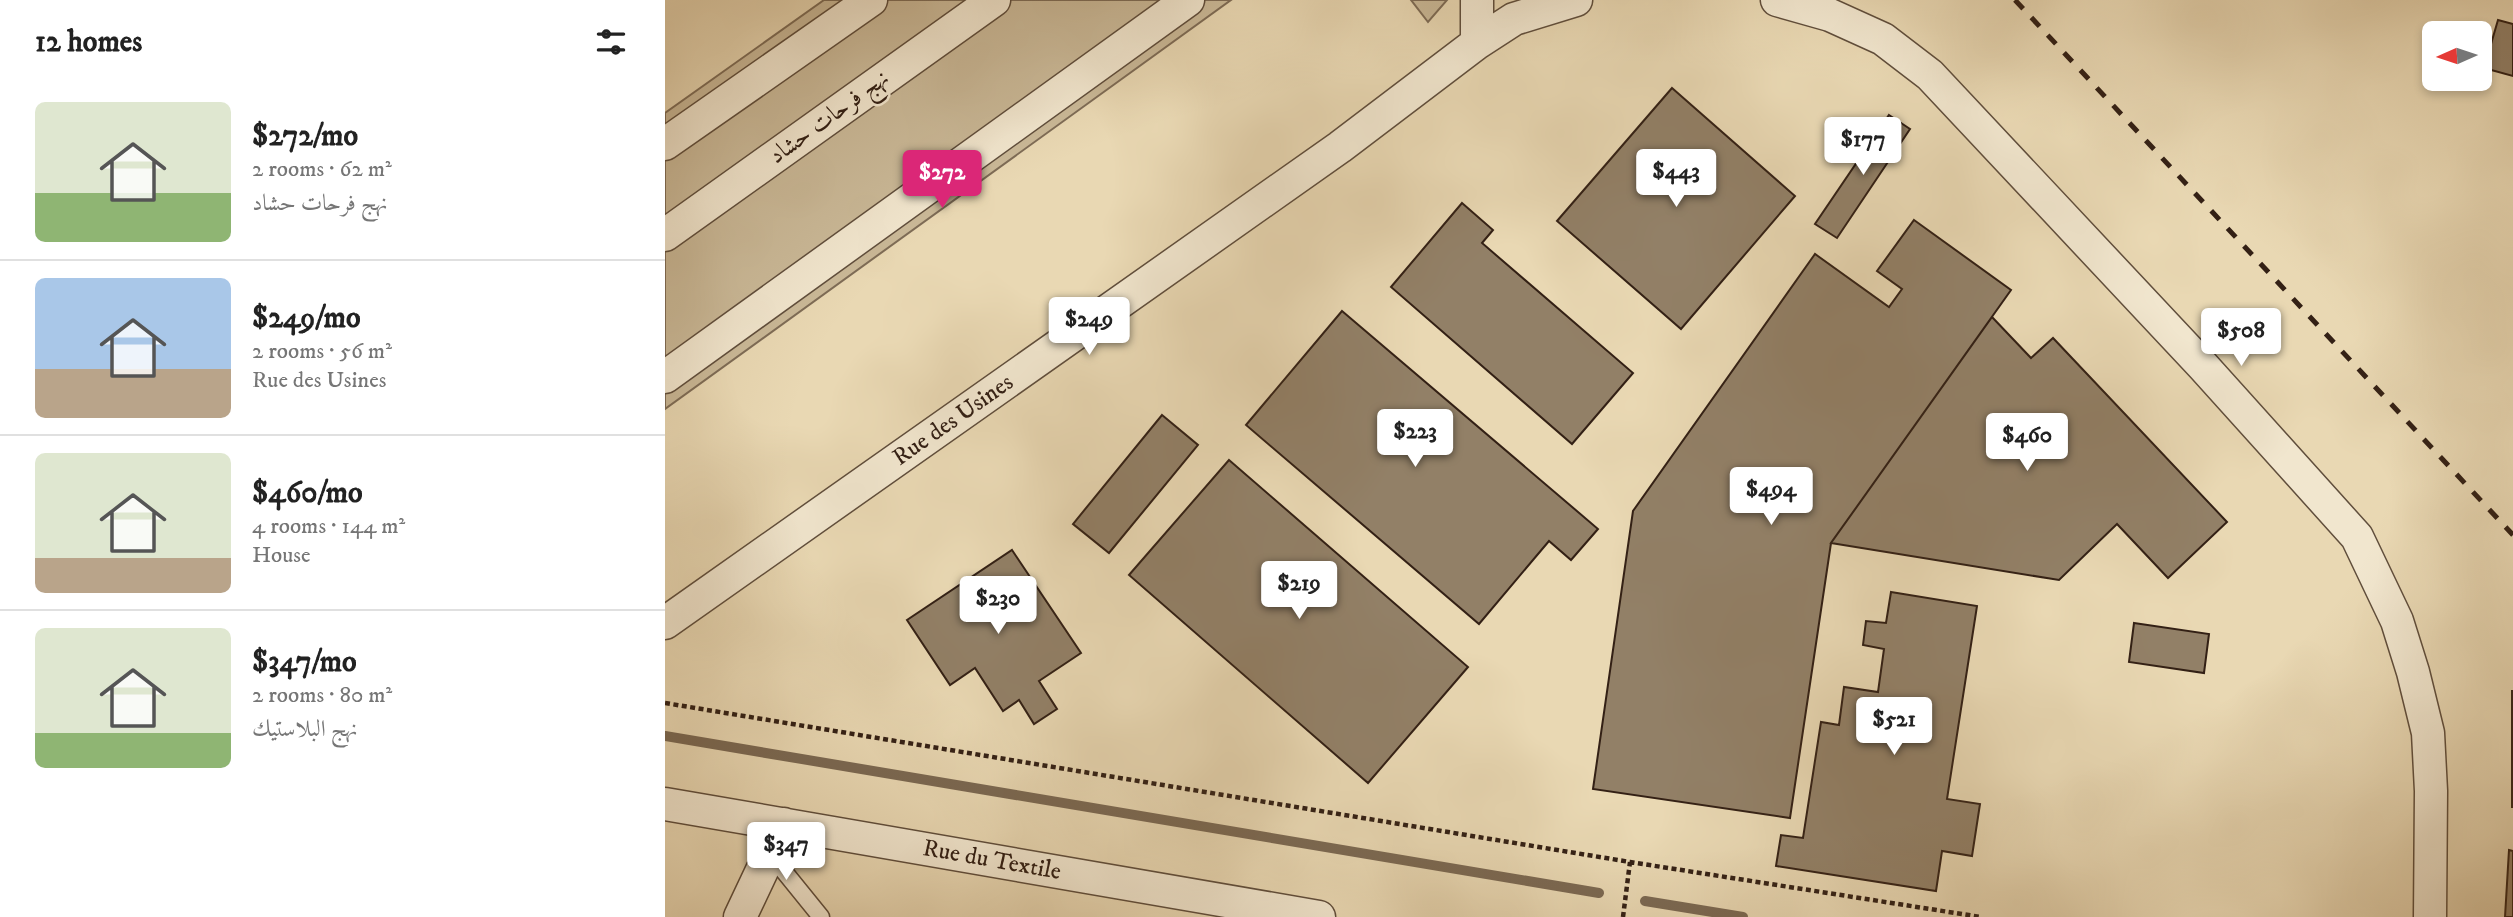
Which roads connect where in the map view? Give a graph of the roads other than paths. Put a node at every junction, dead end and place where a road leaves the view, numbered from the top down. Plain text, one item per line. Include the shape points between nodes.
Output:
1 (871, 0) edge
2 (994, 0) edge
3 (1188, 0) edge
4 (1477, 0) edge
5 (1576, 0) edge
6 (1777, 0) edge
7 (1477, 43) junction
8 (665, 144) edge
9 (665, 235) edge
10 (665, 377) edge
11 (665, 623) edge
12 (665, 804) edge
13 (784, 824) junction
14 (770, 854) junction
15 (740, 917) edge
16 (821, 917) edge
17 (1319, 917) edge
18 (2430, 917) edge

1 - 8 street
2 - 9 street, نهج فرحات حشاد
3 - 10 street
4 - 7 street
5 - 7 street, Rue des Usines via 1514,19
6 - 18 street via 1830,15 1883,39 1930,75 2194,355 2357,537 2397,621 2428,733
7 - 11 street, Rue des Usines via 1340,147
12 - 13 street, Rue du Textile
13 - 14 street
13 - 17 street, Rue du Textile
14 - 15 street
14 - 16 lane

